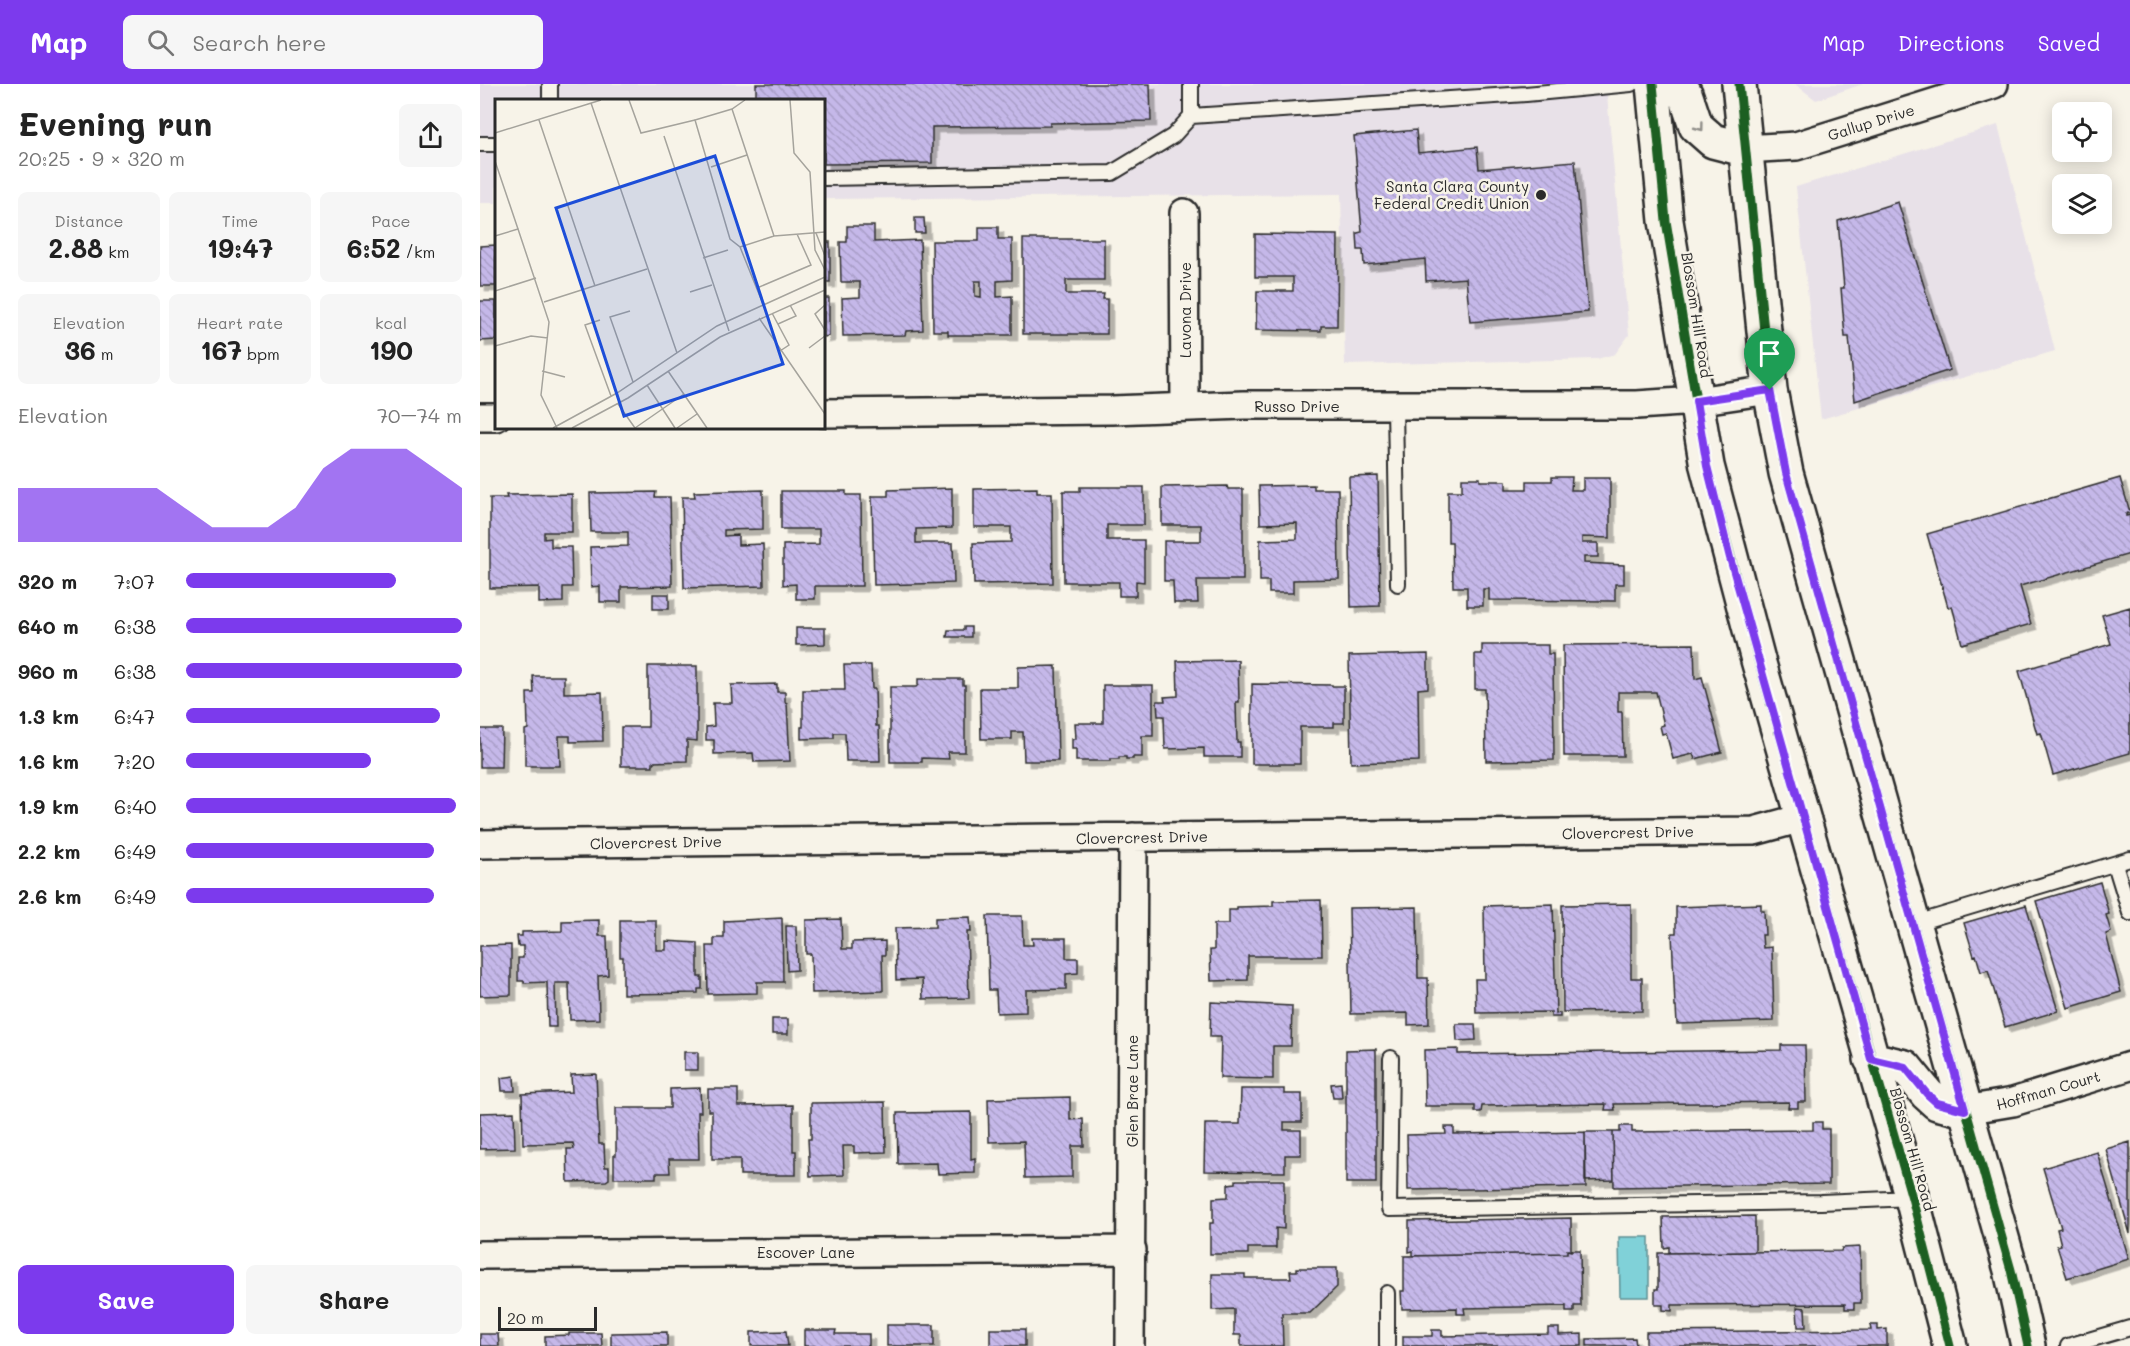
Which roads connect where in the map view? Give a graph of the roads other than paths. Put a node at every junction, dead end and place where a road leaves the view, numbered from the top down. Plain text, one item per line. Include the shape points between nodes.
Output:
1 (1191, 84) edge
2 (1631, 84) edge
3 (1653, 84) edge
4 (1674, 84) edge
5 (1739, 84) edge
6 (1994, 84) edge
7 (1526, 89) edge
8 (1191, 116) junction
9 (1744, 149) junction
10 (825, 178) edge
11 (1184, 213) dead end
12 (1770, 390) junction
13 (1696, 401) junction
14 (1395, 406) junction
15 (1185, 407) junction
16 (825, 413) edge
17 (1398, 584) dead end
18 (1802, 818) junction
19 (1133, 837) junction
20 (480, 844) edge
21 (2130, 860) edge
22 (2115, 864) junction
23 (2130, 913) edge
24 (1913, 924) junction
25 (1391, 1058) dead end
26 (1871, 1059) junction
27 (2130, 1066) edge
28 (1965, 1110) junction
29 (1912, 1198) junction
30 (1132, 1250) junction
31 (480, 1255) edge
32 (1387, 1293) dead end
33 (2130, 1328) edge
34 (1130, 1346) edge
35 (1387, 1346) edge
36 (1950, 1346) edge
37 (2028, 1346) edge
38 (2068, 1346) edge

1 - 8 lane
2 - 7 lane
3 - 13 main road, Blossom Hill Road via 1666,221
4 -> 9 main road via 1685,93 1696,126 1713,141
5 - 9 main road
6 - 9 street, Gallup Drive via 1796,146
7 - 8 lane
8 - 10 lane via 1173,136 1112,173
9 - 12 main road
11 - 15 street, Lavona Drive
12 - 13 street, Russo Drive
12 - 24 main road via 1786,473
13 - 14 street, Russo Drive via 1637,405
13 - 18 main road, Blossom Hill Road via 1707,466 1730,558
14 - 15 street, Russo Drive
14 - 17 lane
15 - 16 street, Russo Drive
18 - 19 street, Clovercrest Drive via 1754,831
18 - 26 main road, Blossom Hill Road
19 - 20 street, Clovercrest Drive
19 - 30 street, Glen Brae Lane
21 - 22 lane
22 - 23 lane
22 - 24 lane
24 - 28 main road
25 - 29 lane via 1389,1209
26 - 28 main road via 1905,1067 1937,1103
26 - 29 main road, Blossom Hill Road
27 - 28 street, Hoffman Court via 2013,1102
28 - 37 main road via 2011,1270
29 - 36 main road, Blossom Hill Road
30 - 31 street, Escover Lane
30 - 34 street, Glen Brae Lane
32 - 35 lane
33 - 38 lane

